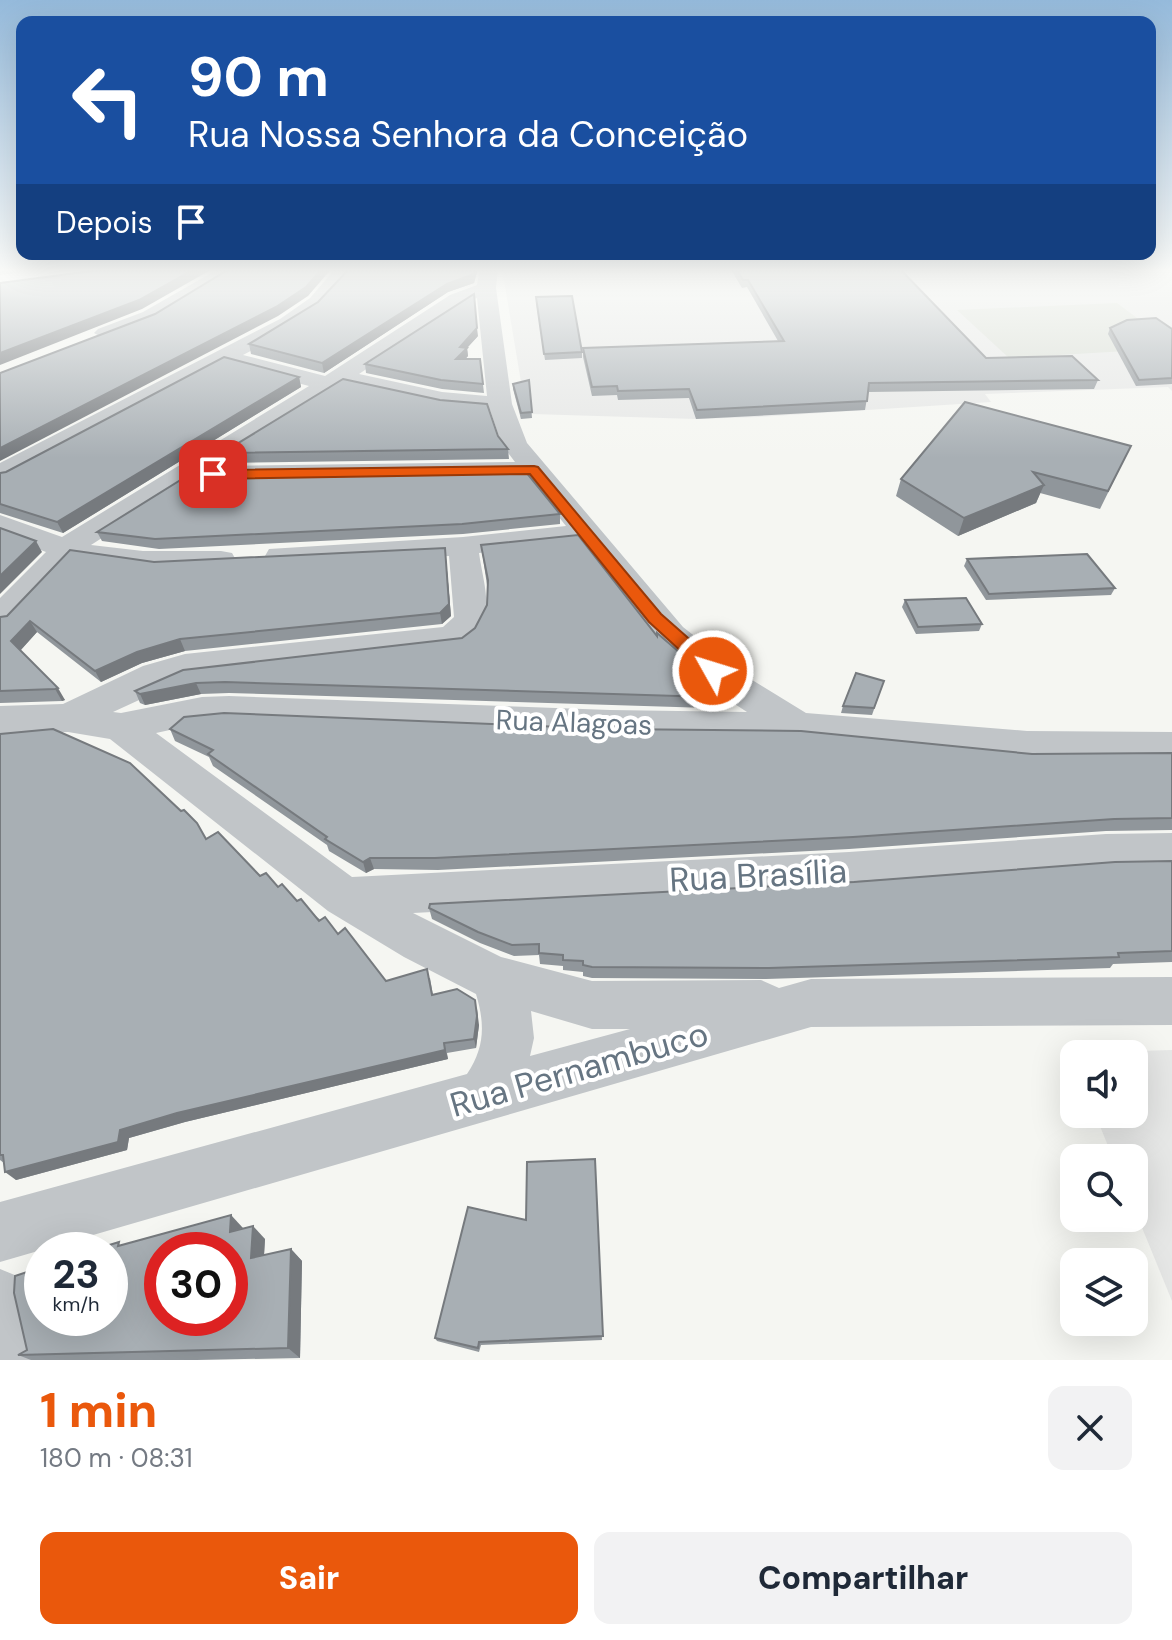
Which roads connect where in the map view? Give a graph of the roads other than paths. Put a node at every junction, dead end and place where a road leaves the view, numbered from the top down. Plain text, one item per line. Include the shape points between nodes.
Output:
1 (110, 331) edge
2 (267, 331) edge
3 (408, 331) edge
4 (493, 331) edge
5 (91, 339) edge
6 (222, 356) junction
7 (334, 381) junction
8 (500, 404) junction
9 (534, 470) junction
10 (0, 474) edge
11 (183, 474) junction
12 (0, 524) edge
13 (587, 533) junction
14 (463, 546) junction
15 (67, 548) junction
16 (0, 617) edge
17 (68, 718) junction
18 (0, 720) edge
19 (798, 726) junction
20 (121, 727) junction
21 (1172, 747) edge
22 (1172, 851) edge
23 (344, 897) junction
24 (494, 978) junction
25 (1172, 1001) edge
26 (811, 1003) junction
27 (484, 1096) junction
28 (0, 1232) edge
29 (0, 1300) edge
30 (13, 1360) edge

1 - 5 street
2 - 6 street
3 - 7 street
4 - 8 street
6 - 7 street
6 - 10 street
7 - 8 street
7 - 11 street
8 - 9 street via 509,435
9 - 11 street
9 - 13 street
11 - 15 street
12 - 15 street
13 - 14 street
13 - 19 street via 671,635 731,684
14 - 15 street via 201,561 136,559
14 - 17 street via 471,617 451,638 185,666
15 - 16 street
17 - 18 street, Rua Alagoas
17 - 20 street, Rua Alagoas
19 - 20 street, Rua Alagoas via 229,709
19 - 21 street, Rua Alagoas via 1027,746
20 - 23 street, Rua Alagoas
22 - 23 street, Rua Brasília
23 - 24 street, Rua Alagoas
24 - 26 street, Rua Alagoas via 592,1005
24 - 27 street via 506,1005 508,1051
25 - 26 street, Rua Pernambuco
26 - 27 street, Rua Pernambuco
27 - 28 street, Rua Pernambuco
29 - 30 street

